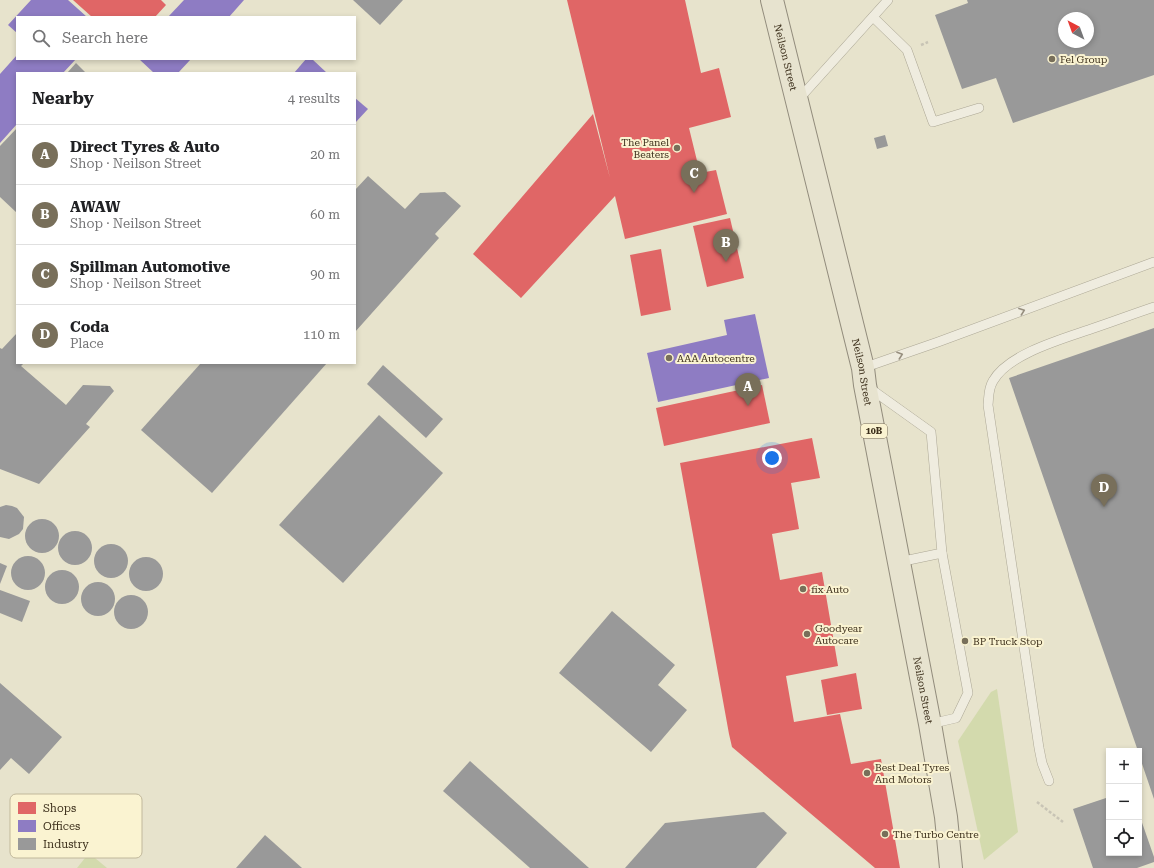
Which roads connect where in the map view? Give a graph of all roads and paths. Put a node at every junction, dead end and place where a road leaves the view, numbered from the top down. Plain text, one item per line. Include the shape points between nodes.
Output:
1 (772, 0) edge
2 (888, 0) edge
3 (873, 17) junction
4 (798, 101) junction
5 (979, 108) dead end
6 (1154, 262) edge
7 (1154, 307) edge
8 (864, 376) junction
9 (942, 553) junction
10 (899, 562) junction
11 (930, 724) junction
12 (1050, 781) dead end
13 (1036, 802) dead end
14 (1062, 822) dead end
15 (951, 868) edge

1 - 4 main road, Neilson Street / 10B
2 - 3 lane
3 - 4 lane
3 - 5 lane via 907,50 933,122
4 - 8 main road, Neilson Street / 10B
8 -> 6 lane via 946,339
7 - 12 lane via 1045,345 1019,358 1004,369 992,382 990,389 988,405 1026,669 1042,763
8 - 9 lane via 931,432
8 - 10 main road, Neilson Street / 10B
9 - 10 lane
9 - 11 lane via 968,693 956,718
10 - 11 main road, Neilson Street / 10B
11 - 15 main road, Neilson Street / 10B via 946,817
13 - 14 path

